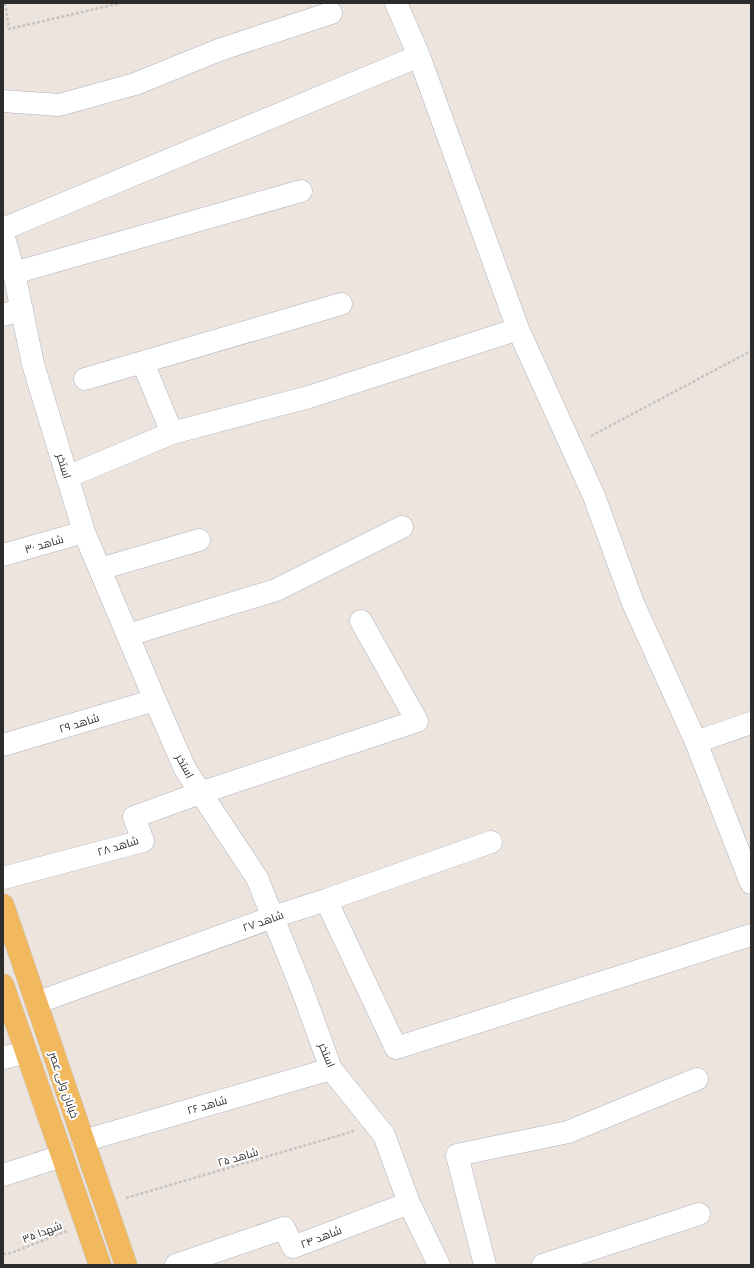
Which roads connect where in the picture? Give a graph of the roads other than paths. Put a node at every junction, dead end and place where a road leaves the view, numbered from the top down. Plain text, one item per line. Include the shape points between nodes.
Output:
1 (396, 3) edge
2 (331, 14) dead end
3 (419, 56) junction
4 (3, 101) edge
5 (301, 191) dead end
6 (3, 229) edge
7 (3, 234) edge
8 (14, 273) junction
9 (341, 304) dead end
10 (12, 312) edge
11 (518, 329) junction
12 (143, 362) junction
13 (85, 380) dead end
14 (172, 433) junction
15 (67, 477) junction
16 (402, 527) dead end
17 (84, 532) junction
18 (199, 540) dead end
19 (3, 555) edge
20 (100, 569) junction
21 (361, 621) dead end
22 (128, 635) junction
23 (155, 700) junction
24 (751, 723) edge
25 (696, 742) junction
26 (3, 745) edge
27 (200, 793) junction
28 (491, 842) dead end
29 (3, 878) edge
30 (751, 883) edge
31 (326, 900) junction
32 (3, 905) edge
33 (273, 917) junction
34 (751, 934) edge
35 (3, 985) edge
36 (36, 1003) junction
37 (26, 1052) junction
38 (3, 1058) edge
39 (331, 1069) junction
40 (697, 1079) dead end
41 (83, 1141) junction
42 (62, 1156) junction
43 (3, 1175) edge
44 (409, 1203) junction
45 (699, 1214) dead end
46 (100, 1265) edge
47 (126, 1265) edge
48 (176, 1265) edge
49 (439, 1265) edge
50 (485, 1265) edge
51 (543, 1265) edge

1 - 3 street
2 - 4 street via 218,50 128,86 59,105
3 - 6 street
3 - 11 street
5 - 8 street
7 - 8 street, استخر
8 - 10 street, استخر
9 - 12 street
10 - 15 street, استخر via 33,364
11 - 14 street via 309,397
11 - 25 street via 594,496 633,603
12 - 13 street
12 - 14 street
14 - 15 street
15 - 17 street, استخر
16 - 22 street via 276,590
17 - 19 street, شاهد ۳۰
17 - 20 street, استخر
18 - 20 street
20 - 22 street, استخر
21 - 27 street via 417,721
22 - 23 street, استخر
23 - 26 street, شاهد ۲۹
23 - 27 street, استخر via 185,770
24 - 25 street
25 - 30 street
27 - 29 street, شاهد ۲۸ via 134,817 143,841
27 - 33 street, استخر via 257,878
28 - 31 street, شاهد ۲۷
31 - 33 street, شاهد ۲۷
31 - 34 street via 396,1048
32 - 36 main road, خیابان ولی عصر
33 - 36 street, شاهد ۲۷
33 - 39 street, استخر via 304,992
35 - 37 main road
36 - 41 main road, خیابان ولی عصر
37 - 38 street
37 - 42 main road
39 - 41 street, شاهد ۲۶
39 - 44 street, استخر via 384,1135
40 - 50 street via 568,1132 457,1155
41 - 47 main road, خیابان ولی عصر
42 - 43 street
42 - 46 main road
44 - 48 street, شاهد ۲۴ via 293,1247 284,1228
44 - 49 street, استخر
45 - 51 street

